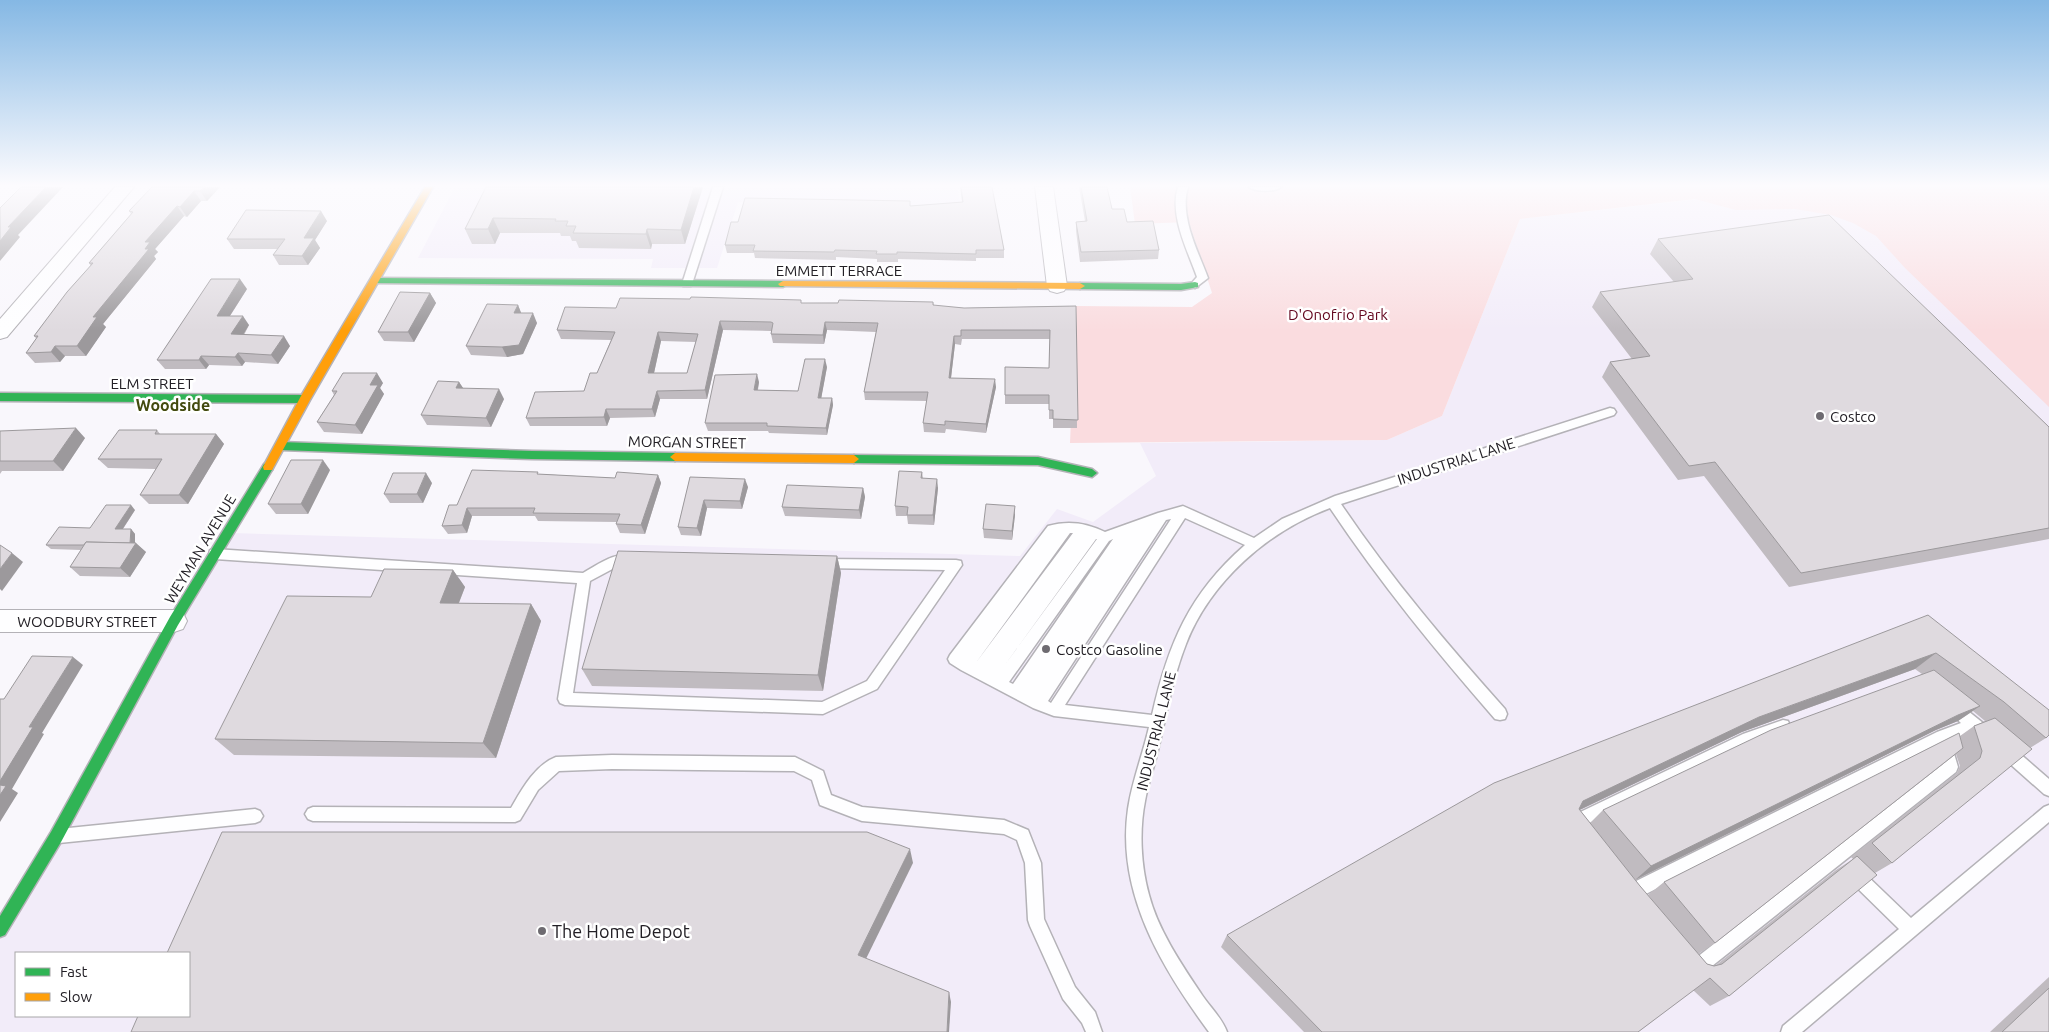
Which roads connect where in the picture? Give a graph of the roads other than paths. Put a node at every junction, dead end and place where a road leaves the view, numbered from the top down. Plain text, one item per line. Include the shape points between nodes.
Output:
1 (83, 235) edge
2 (402, 235) edge
3 (703, 235) edge
4 (1050, 235) edge
5 (1189, 235) edge
6 (376, 280) junction
7 (687, 284) junction
8 (1195, 285) joint
9 (1057, 286) junction
10 (0, 332) edge
11 (0, 397) edge
12 (305, 399) junction
13 (1610, 412) dead end
14 (280, 446) junction
15 (1092, 473) dead end
16 (1333, 502) junction
17 (1183, 512) junction
18 (1162, 516) junction
19 (1145, 522) junction
20 (1128, 528) junction
21 (1094, 532) junction
22 (1255, 544) junction
23 (215, 554) junction
24 (648, 560) edge
25 (807, 563) edge
26 (584, 578) junction
27 (0, 621) edge
28 (174, 621) junction
29 (983, 674) junction
30 (1938, 695) edge
31 (1026, 698) junction
32 (1054, 710) junction
33 (1500, 714) dead end
34 (1158, 722) junction
35 (1795, 722) edge
36 (1975, 724) junction
37 (1942, 737) junction
38 (2049, 789) edge
39 (2049, 812) edge
40 (313, 814) dead end
41 (255, 816) dead end
42 (1586, 836) edge
43 (56, 837) junction
44 (1838, 858) junction
45 (1621, 878) edge
46 (1632, 892) junction
47 (1645, 908) edge
48 (1911, 929) junction
49 (0, 930) edge
50 (1683, 953) edge
51 (1094, 1032) edge
52 (1219, 1032) edge
53 (1789, 1032) edge

1 - 10 street
2 - 6 street, WEYMAN AVENUE
3 - 7 lane
4 - 9 street
5 - 8 lane, EMMETT TERRACE via 1203,278
6 - 7 street, EMMETT TERRACE
6 - 12 street, WEYMAN AVENUE
7 - 9 street, EMMETT TERRACE
8 - 9 street, EMMETT TERRACE
11 - 12 street, ELM STREET
12 - 14 street, WEYMAN AVENUE
13 - 16 lane, INDUSTRIAL LANE
14 - 15 street, MORGAN STREET via 532,456 1038,461
14 - 23 street, WEYMAN AVENUE
16 - 22 lane, INDUSTRIAL LANE via 1285,524
16 - 33 lane via 1365,552
17 - 18 lane
17 - 22 lane
17 - 32 lane
18 - 19 lane
18 - 31 lane
19 - 20 lane
19 - 31 lane
20 - 21 lane
20 - 31 lane
21 - 29 lane
21 - 29 lane
21 - 29 lane via 1067,528
22 - 34 lane, INDUSTRIAL LANE via 1201,604 1185,631 1164,688
23 - 26 lane
23 - 28 street, WEYMAN AVENUE
24 - 26 lane via 618,560
25 - 26 lane via 956,565 872,685 823,708 565,699
27 - 28 street, WOODBURY STREET
28 - 43 street, WEYMAN AVENUE
29 - 31 lane
30 - 36 lane
31 - 32 lane
32 - 34 lane
34 - 52 lane, INDUSTRIAL LANE via 1135,816 1135,850 1143,903 1170,959 1195,1001
35 - 42 lane via 1748,739 1575,822
36 - 37 lane
36 - 38 lane
37 - 44 lane via 1951,767
37 - 46 lane
39 - 48 lane
40 - 51 lane via 515,815 533,785 556,764 795,764 818,776 825,800 862,814 1004,827 1023,835 1033,863 1036,920 1069,993 1089,1018
41 - 43 lane
43 - 49 street, WEYMAN AVENUE
44 - 48 lane
44 - 50 lane via 1696,968
45 - 46 lane
46 - 47 lane
48 - 53 lane

